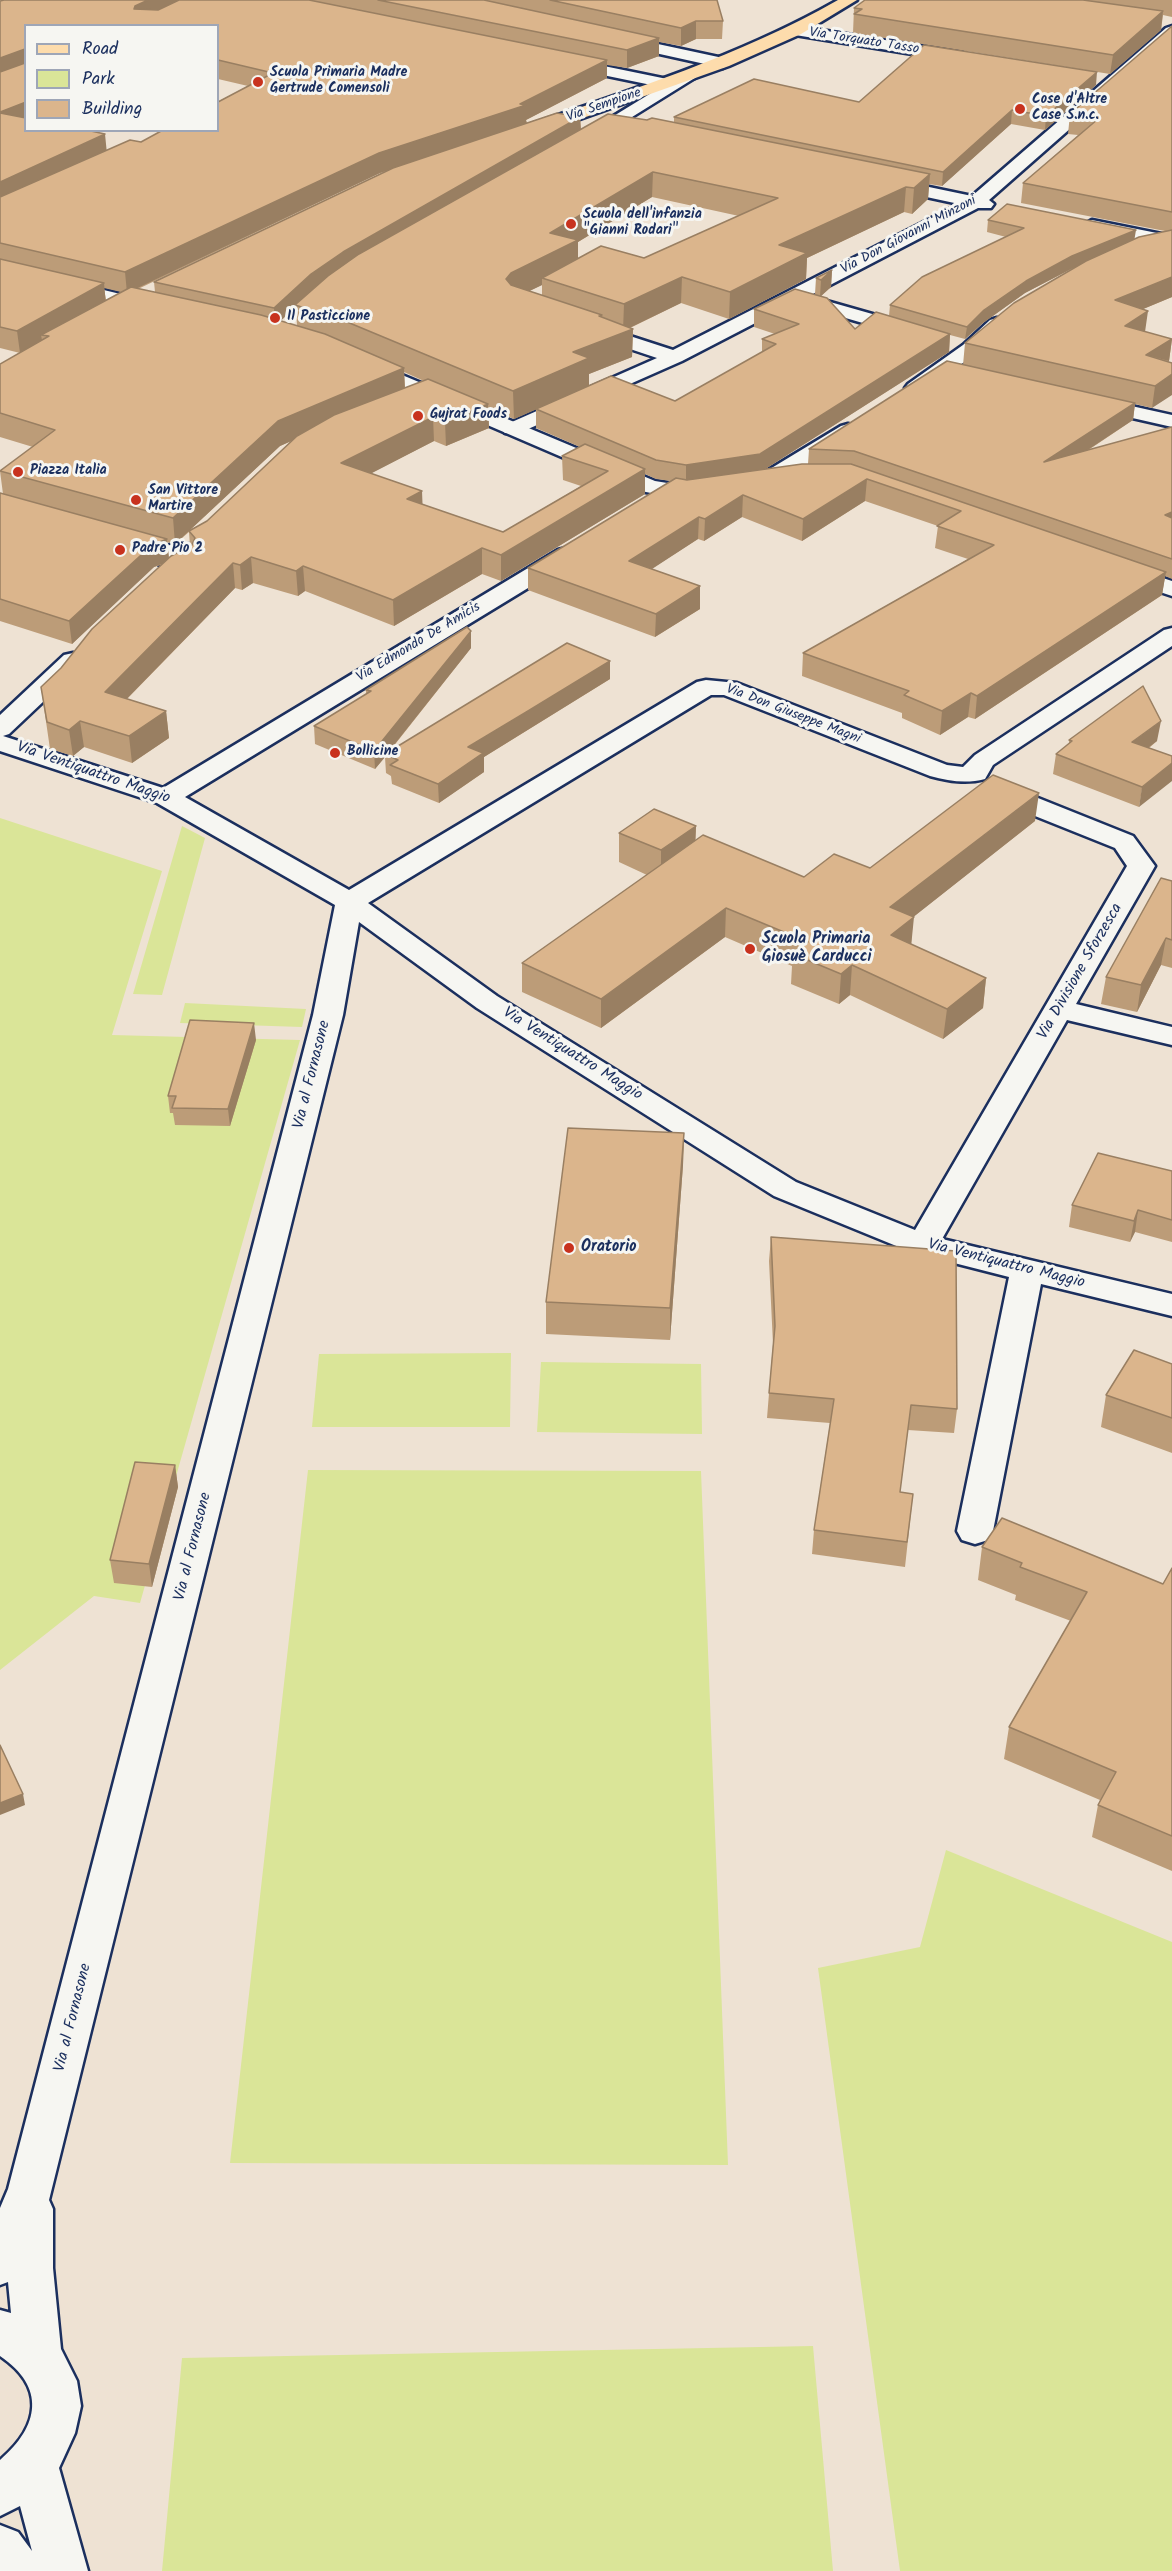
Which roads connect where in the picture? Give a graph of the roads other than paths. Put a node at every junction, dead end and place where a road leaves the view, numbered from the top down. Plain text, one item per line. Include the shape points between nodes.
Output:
1 (849, 0) edge
2 (1168, 26) edge
3 (795, 31) junction
4 (598, 36) edge
5 (554, 61) edge
6 (983, 61) edge
7 (723, 63) junction
8 (690, 76) junction
9 (1089, 77) edge
10 (1112, 81) junction
11 (669, 84) junction
12 (611, 126) junction
13 (634, 131) edge
14 (512, 136) edge
15 (570, 150) edge
16 (873, 180) edge
17 (976, 202) junction
18 (1000, 207) edge
19 (1070, 221) edge
20 (1169, 239) edge
21 (1134, 251) edge
22 (0, 271) edge
23 (792, 297) junction
24 (141, 301) joint
25 (1011, 314) edge
26 (107, 315) edge
27 (575, 324) edge
28 (926, 336) edge
29 (948, 342) edge
30 (970, 349) junction
31 (344, 357) edge
32 (675, 357) junction
33 (943, 369) junction
34 (966, 374) edge
35 (430, 392) junction
36 (899, 398) edge
37 (1069, 398) edge
38 (402, 403) edge
39 (1172, 421) edge
40 (861, 422) edge
41 (512, 429) junction
42 (814, 476) edge
43 (768, 480) junction
44 (744, 484) edge
45 (721, 488) edge
46 (672, 490) junction
47 (642, 508) edge
48 (581, 545) edge
49 (1104, 565) edge
50 (1172, 589) edge
51 (1172, 635) edge
52 (94, 641) edge
53 (0, 729) edge
54 (0, 744) edge
55 (976, 774) junction
56 (166, 797) junction
57 (349, 902) junction
58 (1059, 1009) junction
59 (1172, 1036) edge
60 (922, 1245) junction
61 (1027, 1271) junction
62 (1172, 1305) edge
63 (975, 1531) dead end
64 (31, 2189) junction
65 (0, 2264) edge
66 (19, 2342) edge
67 (17, 2477) edge
68 (0, 2550) edge
69 (16, 2571) edge
70 (63, 2571) edge

1 - 3 main road, Via Sempione
2 - 10 street, Via Don Giovanni Minzoni
3 - 6 street, Via Torquato Tasso
3 - 7 main road, Via Sempione
4 - 7 street
5 - 11 street
7 - 8 main road, Via Sempione
8 - 11 main road, Via Sempione
8 - 12 street
9 - 10 street
10 - 17 street, Via Don Giovanni Minzoni
11 - 14 main road, Via Sempione
12 - 13 street
12 - 15 street
16 - 17 street
17 - 18 street
17 - 23 street, Via Don Giovanni Minzoni
19 - 20 street
20 - 21 street
22 - 24 street
23 - 28 street
23 - 32 street, Via Don Giovanni Minzoni
24 - 26 main road
25 - 30 street
27 - 32 street
29 - 30 street
30 - 33 street
31 - 35 street
32 - 41 street, Via Don Giovanni Minzoni
33 - 34 street
33 - 36 street
35 - 38 street
35 - 41 street
37 - 39 street
40 - 43 street
41 - 46 street via 649,486
42 - 43 street
43 - 44 street
45 - 46 street via 686,493
46 - 47 street
48 - 56 street, Via Edmondo De Amicis
49 - 50 street
51 - 55 street via 984,760 976,766
52 - 53 street
54 - 56 street, Via Ventiquattro Maggio
55 - 57 street, Via Don Giuseppe Magni via 939,771 728,688 706,687
55 - 58 street, Via Divisione Sforzesca via 993,790 1124,842 1141,866
56 - 57 street, Via Ventiquattro Maggio
57 - 60 street, Via Ventiquattro Maggio via 487,1002 785,1189
57 - 64 street, Via al Fornasone via 325,1027
58 - 59 street
58 - 60 street, Via Divisione Sforzesca
60 - 61 street, Via Ventiquattro Maggio
61 - 62 street, Via Ventiquattro Maggio
61 - 63 street
64 - 65 street, Via al Fornasone
64 - 66 street, Via al Fornasone via 30,2268
66 - 67 street via 51,2374 57,2402 51,2433
67 - 70 street
68 - 69 street

